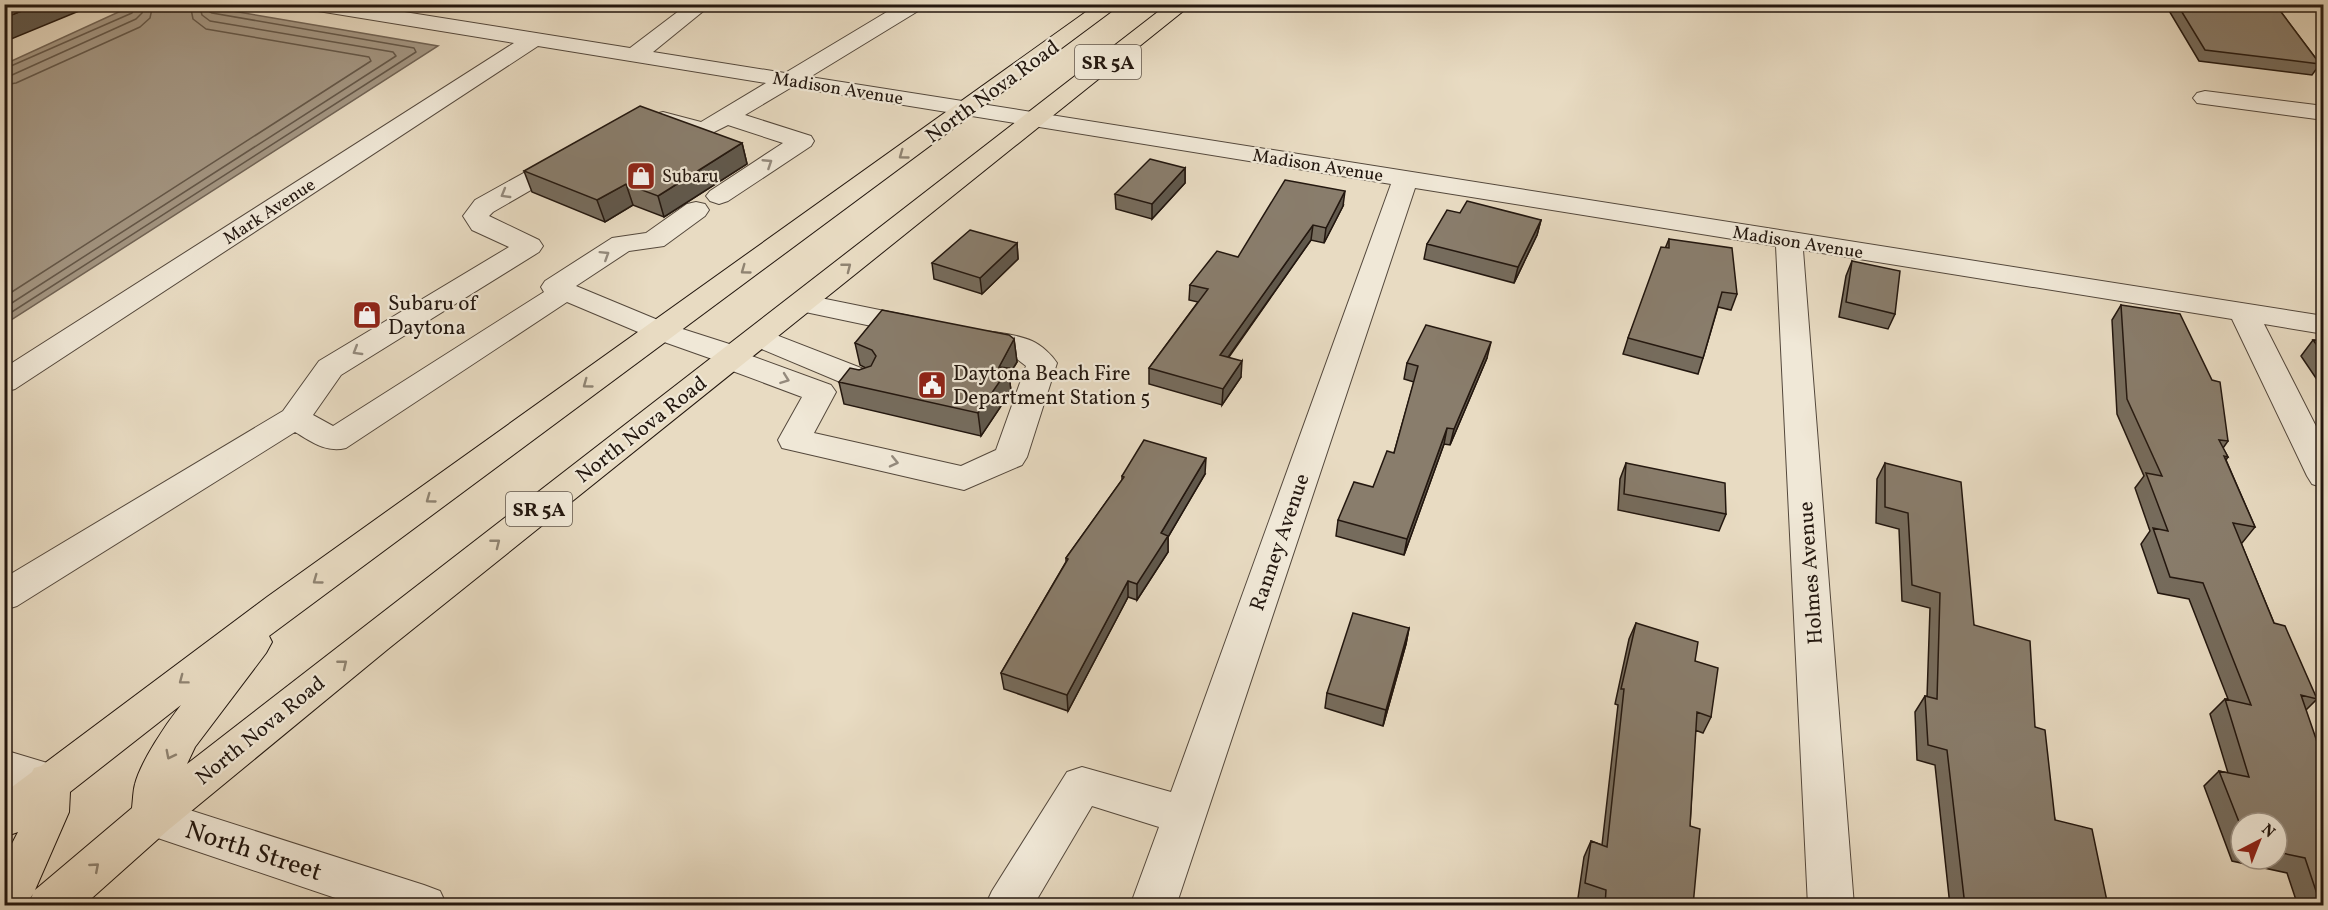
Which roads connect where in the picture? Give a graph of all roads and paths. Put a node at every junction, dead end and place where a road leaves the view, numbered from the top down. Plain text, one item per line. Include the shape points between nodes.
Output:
1 (312, 4) edge
2 (702, 4) edge
3 (916, 4) edge
4 (1111, 4) edge
5 (1182, 4) edge
6 (533, 40) junction
7 (634, 56) junction
8 (787, 80) junction
9 (2205, 98) dead end
10 (967, 108) junction
11 (2324, 113) edge
12 (726, 117) junction
13 (636, 120) edge
14 (1034, 120) junction
15 (586, 149) edge
16 (1405, 179) junction
17 (719, 196) dead end
18 (696, 210) dead end
19 (1790, 241) junction
20 (560, 289) junction
21 (801, 303) junction
22 (2244, 313) junction
23 (2324, 325) edge
24 (660, 331) junction
25 (740, 351) junction
26 (862, 380) edge
27 (4, 382) edge
28 (294, 418) junction
29 (2324, 476) edge
30 (4, 596) edge
31 (280, 607) junction
32 (4, 768) edge
33 (49, 782) junction
34 (1184, 815) junction
35 (152, 817) junction
36 (4, 818) edge
37 (4, 899) edge
38 (51, 906) edge
39 (424, 906) edge
40 (1008, 906) edge
41 (1153, 906) edge
42 (1831, 906) edge

1 - 6 street, Madison Avenue
2 - 7 street
3 - 8 street
4 - 10 main road, North Nova Road / SR 5A
5 - 14 main road, North Nova Road / SR 5A
6 - 7 street, Madison Avenue
6 - 27 street, Mark Avenue
7 - 8 street, Madison Avenue
8 - 10 street, Madison Avenue
8 - 12 street
9 - 11 street
10 - 14 street, Madison Avenue
10 -> 24 main road, North Nova Road / SR 5A
12 - 13 street via 704,130 646,114
17 -> 12 street via 802,141
14 - 16 street, Madison Avenue
21 -> 14 main road, North Nova Road / SR 5A
15 -> 28 street via 484,206 476,216 481,224 529,246 330,368
16 - 19 street, Madison Avenue
16 - 34 street, Ranney Avenue
20 -> 18 street via 622,244 654,240
19 - 22 street, Madison Avenue
19 - 42 street, Holmes Avenue
20 - 24 street
20 - 28 street via 334,440
21 - 25 main road, North Nova Road / SR 5A
25 -> 21 street via 820,392 794,440 964,478 1010,457 1042,363 1022,348
22 - 23 street, Madison Avenue
22 - 29 street
24 - 25 street
24 -> 31 main road, North Nova Road / SR 5A
25 - 26 street
35 -> 25 main road, North Nova Road / SR 5A
28 - 30 street
31 -> 33 main road, North Nova Road / SR 5A
31 -> 35 main road via 181,735 156,783
32 - 33 street
33 - 36 main road, North Nova Road / SR 5A
33 - 37 main road via 48,812 24,868
34 - 40 street via 1082,784
34 - 41 street, Ranney Avenue
38 -> 35 main road, North Nova Road / SR 5A
35 - 39 street, North Street

